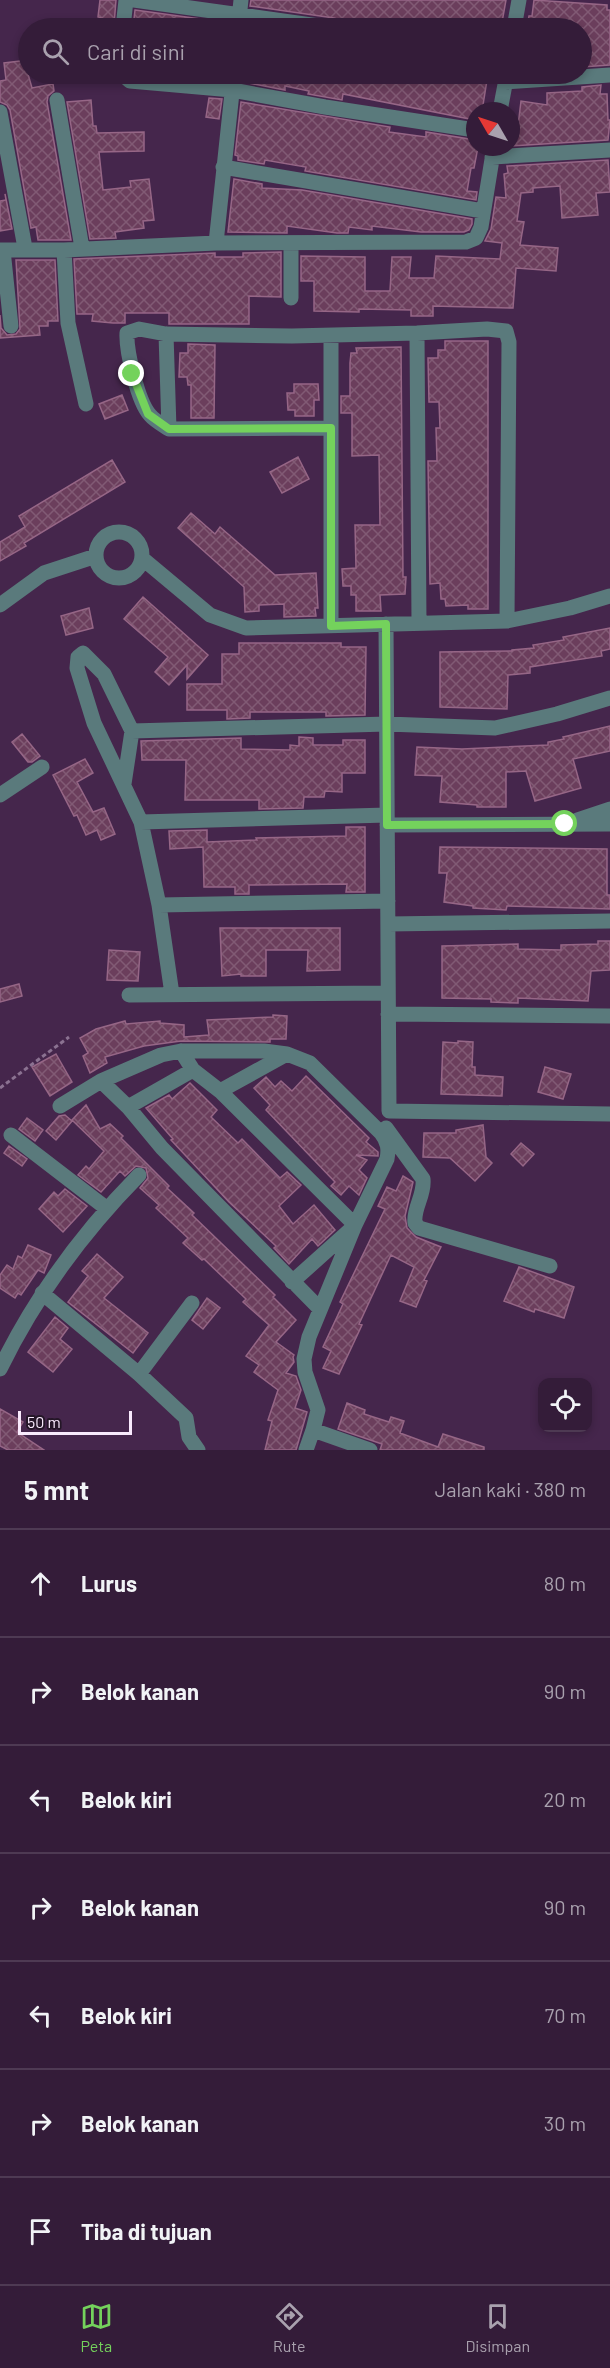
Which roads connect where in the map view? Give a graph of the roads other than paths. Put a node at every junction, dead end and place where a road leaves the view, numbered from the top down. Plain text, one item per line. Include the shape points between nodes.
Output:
1 (126, 0) edge
2 (134, 0) edge
3 (519, 0) edge
4 (240, 14) edge
5 (124, 18) edge
6 (267, 18) edge
7 (516, 18) edge
8 (610, 75) edge
9 (592, 76) edge
10 (164, 84) edge
11 (233, 84) edge
12 (505, 84) edge
13 (232, 90) junction
14 (57, 100) dead end
15 (502, 102) edge
16 (0, 112) edge
17 (466, 129) edge
18 (610, 150) edge
19 (520, 152) edge
20 (492, 156) edge
21 (223, 167) junction
22 (483, 211) junction
23 (216, 243) junction
24 (291, 244) junction
25 (25, 248) junction
26 (82, 248) junction
27 (1, 250) edge
28 (64, 250) junction
29 (291, 298) dead end
30 (11, 326) dead end
31 (417, 333) junction
32 (166, 334) junction
33 (331, 336) junction
34 (86, 404) dead end
35 (331, 428) junction
36 (169, 429) junction
37 (96, 556) junction
38 (143, 559) junction
39 (610, 596) edge
40 (0, 605) edge
41 (507, 621) junction
42 (418, 623) junction
43 (386, 624) junction
44 (331, 626) junction
45 (610, 698) edge
46 (387, 724) junction
47 (132, 731) junction
48 (42, 766) dead end
49 (124, 784) junction
50 (0, 795) edge
51 (610, 809) edge
52 (387, 820) junction
53 (141, 822) junction
54 (565, 824) junction
55 (610, 824) edge
56 (388, 901) junction
57 (159, 905) junction
58 (610, 921) edge
59 (388, 924) junction
60 (388, 993) junction
61 (172, 994) junction
62 (129, 995) dead end
63 (388, 1014) junction
64 (610, 1016) edge
65 (181, 1051) junction
66 (287, 1054) junction
67 (192, 1070) junction
68 (101, 1081) junction
69 (220, 1091) junction
70 (60, 1106) dead end
71 (128, 1107) junction
72 (610, 1114) edge
73 (368, 1118) junction
74 (11, 1135) dead end
75 (139, 1175) dead end
76 (106, 1208) junction
77 (355, 1225) junction
78 (550, 1266) dead end
79 (292, 1282) junction
80 (42, 1293) junction
81 (192, 1303) dead end
82 (319, 1308) junction
83 (4, 1353) edge
84 (0, 1370) edge
85 (139, 1374) junction
86 (313, 1430) junction
87 (198, 1450) edge
88 (306, 1450) edge
89 (370, 1450) edge

1 - 5 street
2 - 4 street
3 - 7 street
4 - 6 street
8 - 9 street
10 - 13 street
11 - 13 street
12 - 15 street
13 - 17 street
13 - 21 street
14 - 26 street
16 - 25 street
18 - 19 street
20 - 22 street
21 - 22 street
21 - 23 street
22 - 24 street via 482,227 476,238 466,242
23 - 24 street
23 - 26 street
24 - 29 street
25 - 27 street
25 - 28 street
26 - 28 street
27 - 30 street
28 - 34 street via 68,323
31 - 33 street
31 - 41 street via 506,331
31 - 42 street
32 - 33 street
32 - 36 street
32 - 36 street via 139,329 127,333 127,344 132,374 148,414
33 - 35 street
35 - 36 street
35 - 44 street
37 - 38 street via 98,566 113,578 132,575
37 - 38 street via 103,538 121,532 138,540
37 - 40 street via 44,573
38 - 44 street via 210,615 246,628
39 - 41 street
41 - 42 street
42 - 43 street
43 - 44 street
43 - 46 street
45 - 46 street via 495,728
46 - 47 street
46 - 52 street
47 - 49 street
47 - 49 street via 104,674 86,654 80,654 77,668 94,723
48 - 50 street
49 - 53 street
51 - 54 street
52 - 53 street
52 - 54 street
52 - 56 street
53 - 57 street
54 - 55 street
56 - 57 street
56 - 59 street
57 - 61 street
58 - 59 street
59 - 60 street
60 - 61 street
60 - 63 street
61 - 62 street
63 - 64 street
63 - 72 street via 389,1111
65 - 66 street
65 - 67 street
65 - 68 street via 161,1055
66 - 69 street
66 - 73 street via 310,1062
67 - 69 street
67 - 71 street
68 - 70 street
68 - 71 street
69 - 77 street
71 - 79 street via 162,1148
73 - 77 street via 387,1141 389,1150
73 - 78 street via 384,1126 423,1179 414,1218 419,1228
74 - 76 street
75 - 76 street
76 - 80 street
77 - 79 street
77 - 82 street
79 - 82 street
80 - 83 street
80 - 85 street
81 - 85 street
82 - 86 street via 304,1359 318,1410
83 - 84 street
85 - 87 street via 186,1418 189,1437
86 - 88 street
86 - 89 street

